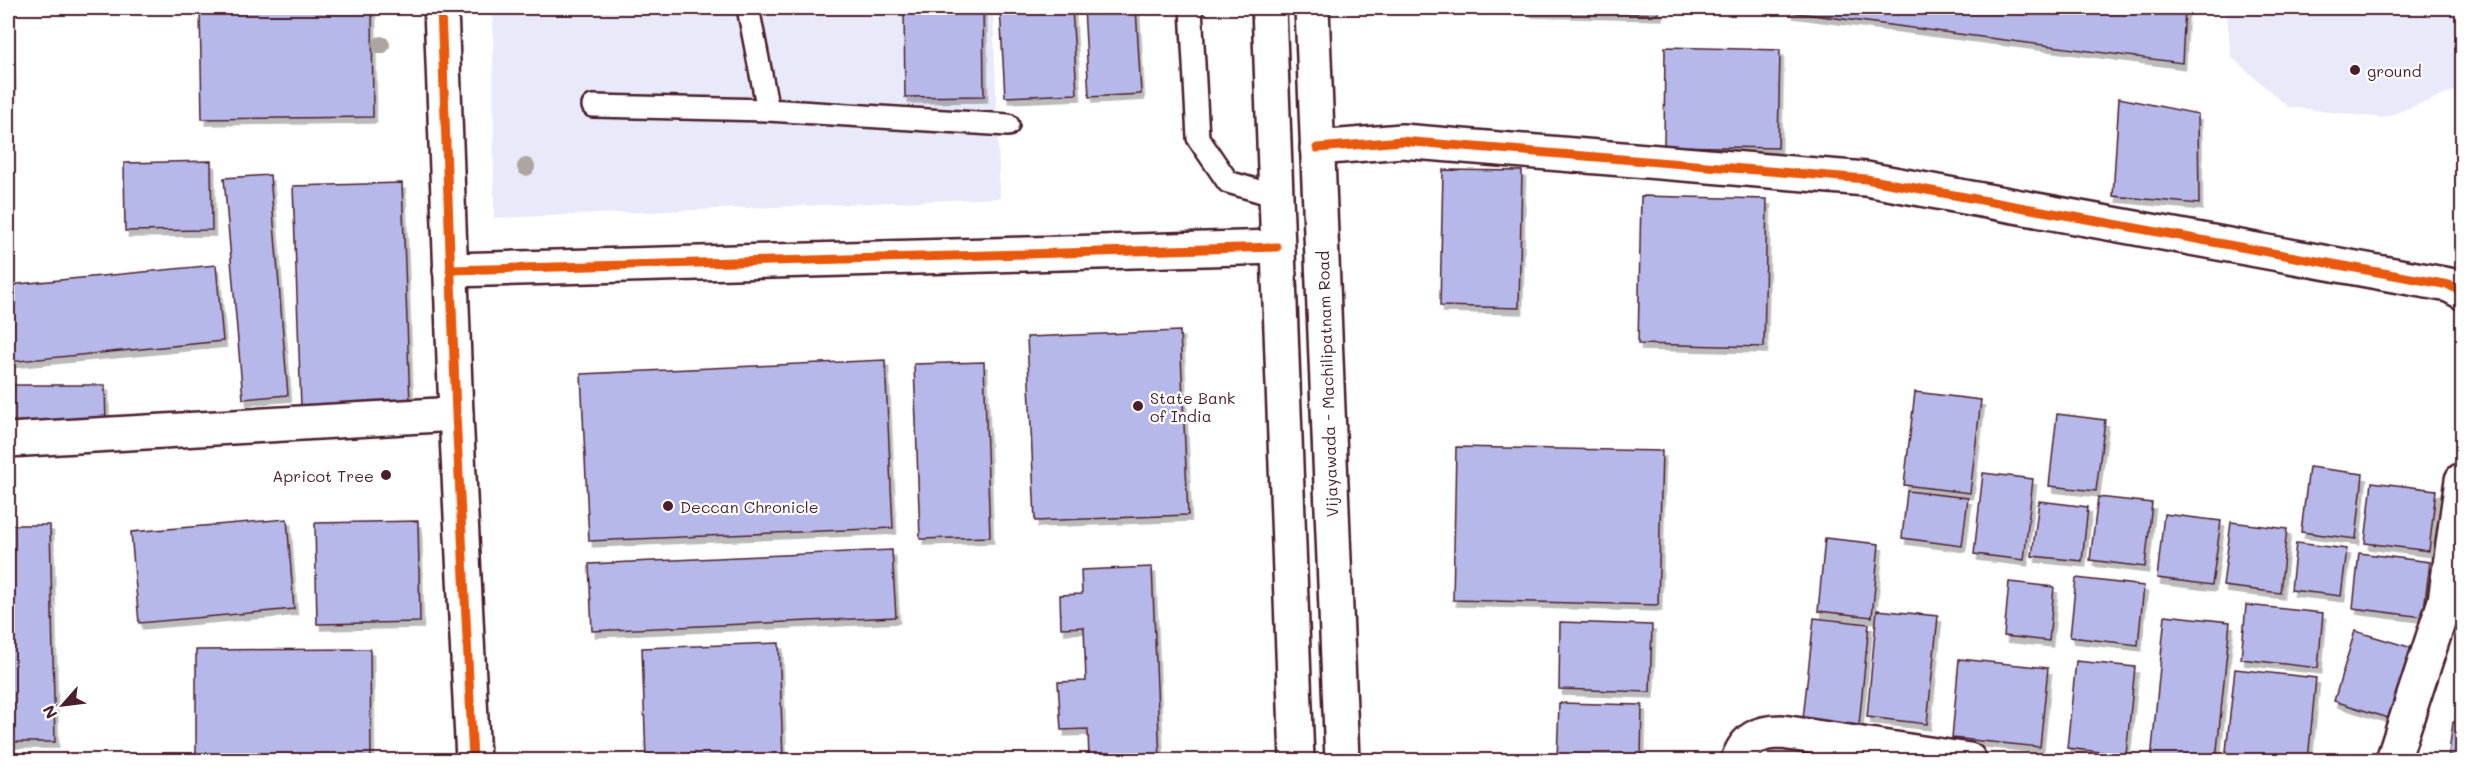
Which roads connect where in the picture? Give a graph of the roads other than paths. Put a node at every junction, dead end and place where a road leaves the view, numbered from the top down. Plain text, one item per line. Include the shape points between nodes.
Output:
1 (441, 8) edge
2 (748, 8) edge
3 (1191, 8) edge
4 (1269, 8) edge
5 (1312, 8) edge
6 (593, 106) dead end
7 (768, 110) junction
8 (1008, 125) dead end
9 (1317, 148) junction
10 (1276, 196) junction
11 (1277, 247) junction
12 (450, 270) junction
13 (2463, 292) edge
14 (456, 414) junction
15 (8, 440) edge
16 (2463, 480) edge
17 (2458, 537) edge
18 (1293, 652) junction
19 (1338, 654) junction
20 (473, 760) edge
21 (1297, 760) edge
22 (1342, 760) edge
23 (1738, 760) edge
24 (1969, 760) edge
25 (2393, 760) edge

1 - 12 main road
2 - 7 lane
3 - 10 lane via 1198,138 1227,182
4 - 10 main road
5 - 9 main road, Vijayawada - Machilipatnam Road
6 - 7 lane
7 - 8 lane
9 - 13 main road via 1402,141 1866,179 2449,285
9 - 19 main road, Vijayawada - Machilipatnam Road
10 - 11 main road
11 - 12 main road
11 - 18 main road
12 - 14 main road
14 - 15 main road
14 - 20 main road
16 - 17 main road
17 - 25 main road via 2445,601
18 - 19 main road
18 - 21 main road
19 - 22 main road, Vijayawada - Machilipatnam Road
23 - 24 main road via 1751,739 1765,732

